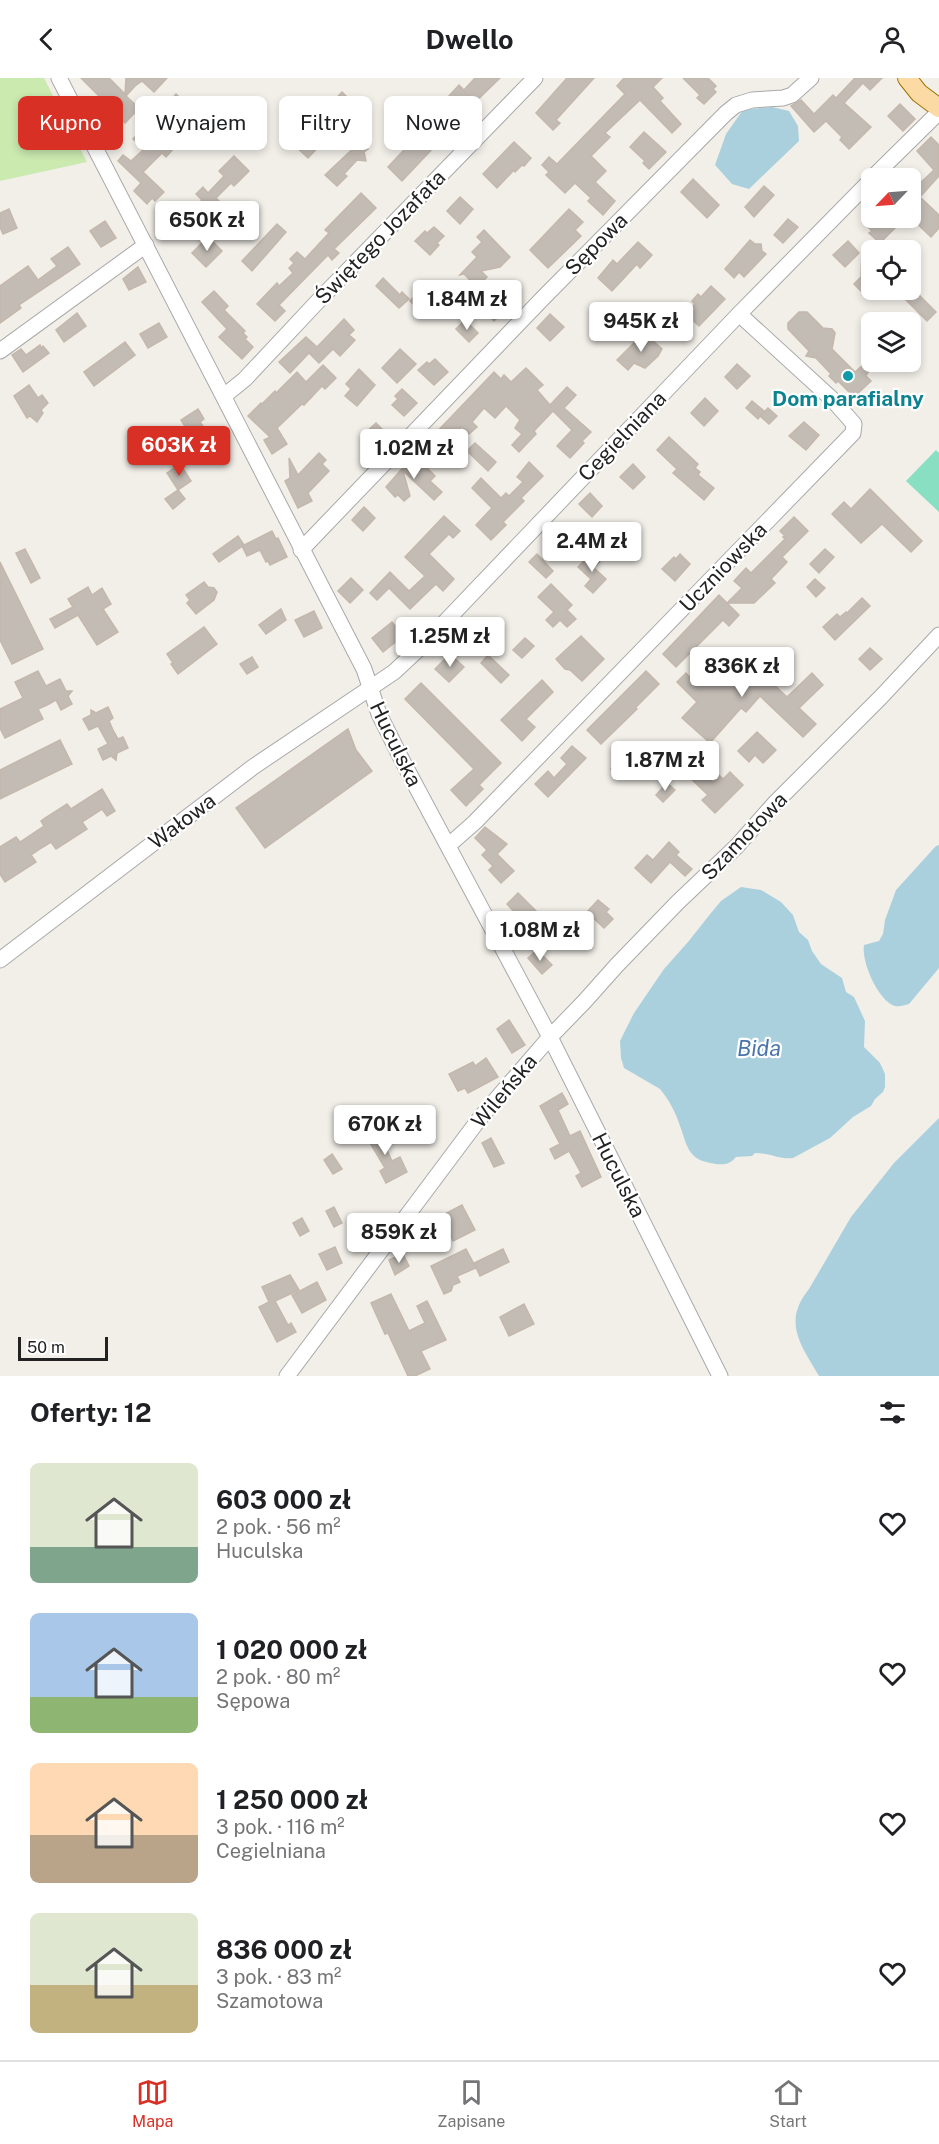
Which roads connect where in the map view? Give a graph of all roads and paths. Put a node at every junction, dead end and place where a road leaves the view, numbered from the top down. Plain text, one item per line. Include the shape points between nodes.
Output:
1 (59, 78) edge
2 (536, 78) edge
3 (811, 78) edge
4 (907, 78) edge
5 (921, 78) edge
6 (939, 108) edge
7 (882, 168) edge
8 (861, 190) edge
9 (146, 245) junction
10 (739, 314) junction
11 (0, 351) edge
12 (224, 396) junction
13 (302, 550) junction
14 (939, 635) edge
15 (370, 690) junction
16 (449, 845) junction
17 (0, 960) edge
18 (550, 1037) junction
19 (287, 1376) edge
20 (720, 1376) edge

1 - 9 street, Huculska
2 - 12 street, Świętego Jozafata via 245,379
3 - 13 street, Sępowa via 792,95 752,100 726,113
4 - 6 main road
5 - 6 main road
6 - 7 street, Cegielniana
8 - 10 street, Cegielniana
9 - 11 street
9 - 12 street, Huculska
10 - 15 street, Cegielniana via 423,645
10 - 16 street, Uczniowska via 832,399 854,424 853,433
12 - 13 street, Huculska
13 - 15 street, Huculska via 364,669
14 - 18 street, Szamotowa
15 - 16 street, Huculska via 403,762
15 - 17 street, Wałowa via 253,767
16 - 18 street, Huculska
18 - 19 street, Wileńska via 480,1118
18 - 20 street, Huculska

